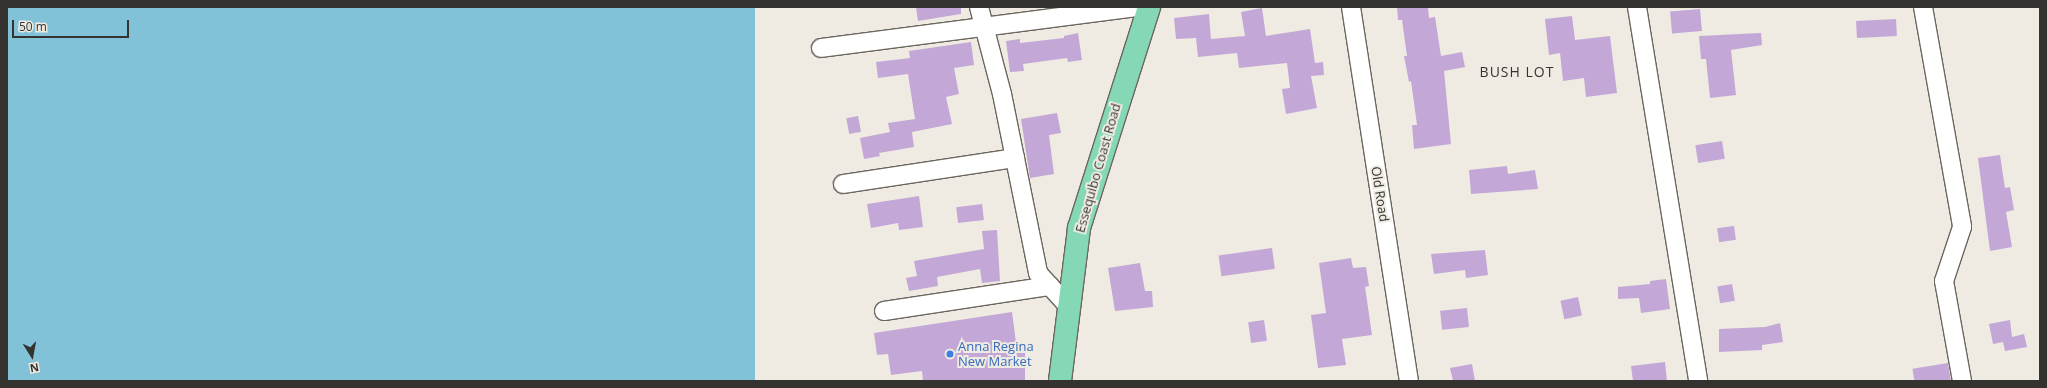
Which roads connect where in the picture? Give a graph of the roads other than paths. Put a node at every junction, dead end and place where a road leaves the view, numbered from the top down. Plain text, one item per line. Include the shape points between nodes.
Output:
1 (979, 7) edge
2 (1137, 7) edge
3 (1149, 7) edge
4 (1350, 7) edge
5 (1637, 7) edge
6 (1923, 7) edge
7 (983, 26) junction
8 (821, 48) dead end
9 (1015, 158) junction
10 (843, 184) dead end
11 (1050, 286) junction
12 (1069, 307) junction
13 (884, 311) dead end
14 (1060, 381) edge
15 (1409, 381) edge
16 (1698, 381) edge
17 (1962, 381) edge

1 - 7 street
2 - 7 street
3 - 12 main road, Essequibo Coast Road via 1079,228
4 - 15 street, Old Road
5 - 16 street
6 - 17 street via 1962,227 1944,281
7 - 8 street
7 - 9 street via 1002,94
9 - 10 street
9 - 11 street via 1038,273
11 - 12 street
11 - 13 street
12 - 14 main road, Essequibo Coast Road

